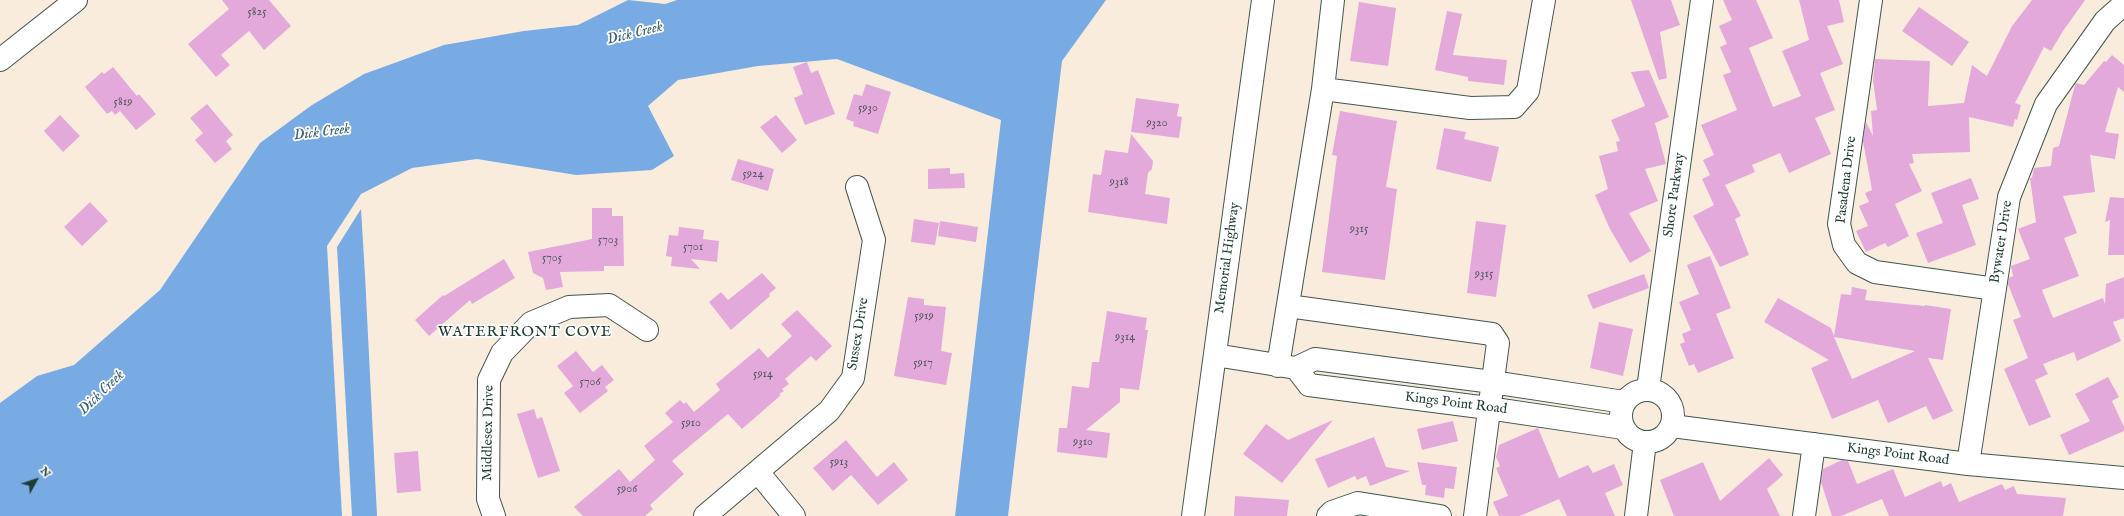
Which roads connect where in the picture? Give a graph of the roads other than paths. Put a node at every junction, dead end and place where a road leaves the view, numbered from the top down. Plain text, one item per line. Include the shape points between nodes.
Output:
1 (76, 0) edge
2 (1263, 0) edge
3 (1333, 0) edge
4 (1544, 0) edge
5 (1702, 0) edge
6 (1871, 0) edge
7 (2124, 4) edge
8 (0, 60) edge
9 (1323, 89) junction
10 (857, 187) dead end
11 (1995, 289) junction
12 (1288, 306) junction
13 (647, 330) dead end
14 (1215, 355) junction
15 (1287, 367) junction
16 (1492, 382) junction
17 (1648, 389) junction
18 (1624, 402) junction
19 (1488, 408) junction
20 (1672, 426) junction
21 (1623, 428) junction
22 (1644, 442) junction
23 (1814, 444) junction
24 (1968, 464) junction
25 (758, 472) junction
26 (2124, 478) edge
27 (494, 516) edge
28 (705, 516) edge
29 (794, 516) edge
30 (1193, 516) edge
31 (1328, 516) edge
32 (1440, 516) edge
33 (1475, 516) edge
34 (1636, 516) edge
35 (1804, 516) edge

1 - 8 street
2 - 14 street, Memorial Highway
3 - 9 street
4 - 9 street via 1528,91 1514,107 1470,108
5 - 17 street, Shore Parkway
6 - 11 street, Pasadena Drive via 1839,224 1844,246 1857,263 1875,272
7 - 11 street, Bywater Drive via 2105,21 2046,104 2009,197
9 - 12 street
10 - 25 street, Sussex Drive via 874,240 852,378 829,411
11 - 24 street, Bywater Drive
12 - 15 street
12 - 16 street via 1492,334 1498,343
13 - 27 street, Middlesex Drive via 609,305 570,307 531,323 502,353 489,380 488,499
14 - 15 street
14 - 30 street, Memorial Highway
15 - 16 street, Kings Point Road via 1315,359
15 - 19 street, Kings Point Road via 1309,385
16 - 18 street, Kings Point Road
16 - 19 street
17 - 18 street via 1630,395
17 - 20 street via 1660,393 1670,402 1674,414
18 - 21 street via 1621,419
19 - 21 street, Kings Point Road
19 - 33 street
20 - 22 street via 1661,439
20 - 23 street, Kings Point Road
21 - 22 street via 1629,435
22 - 34 street
23 - 24 street, Kings Point Road
23 - 35 street
24 - 26 street, Kings Point Road
25 - 28 street, Sussex Drive
25 - 29 street
31 - 32 street via 1332,512 1358,503

